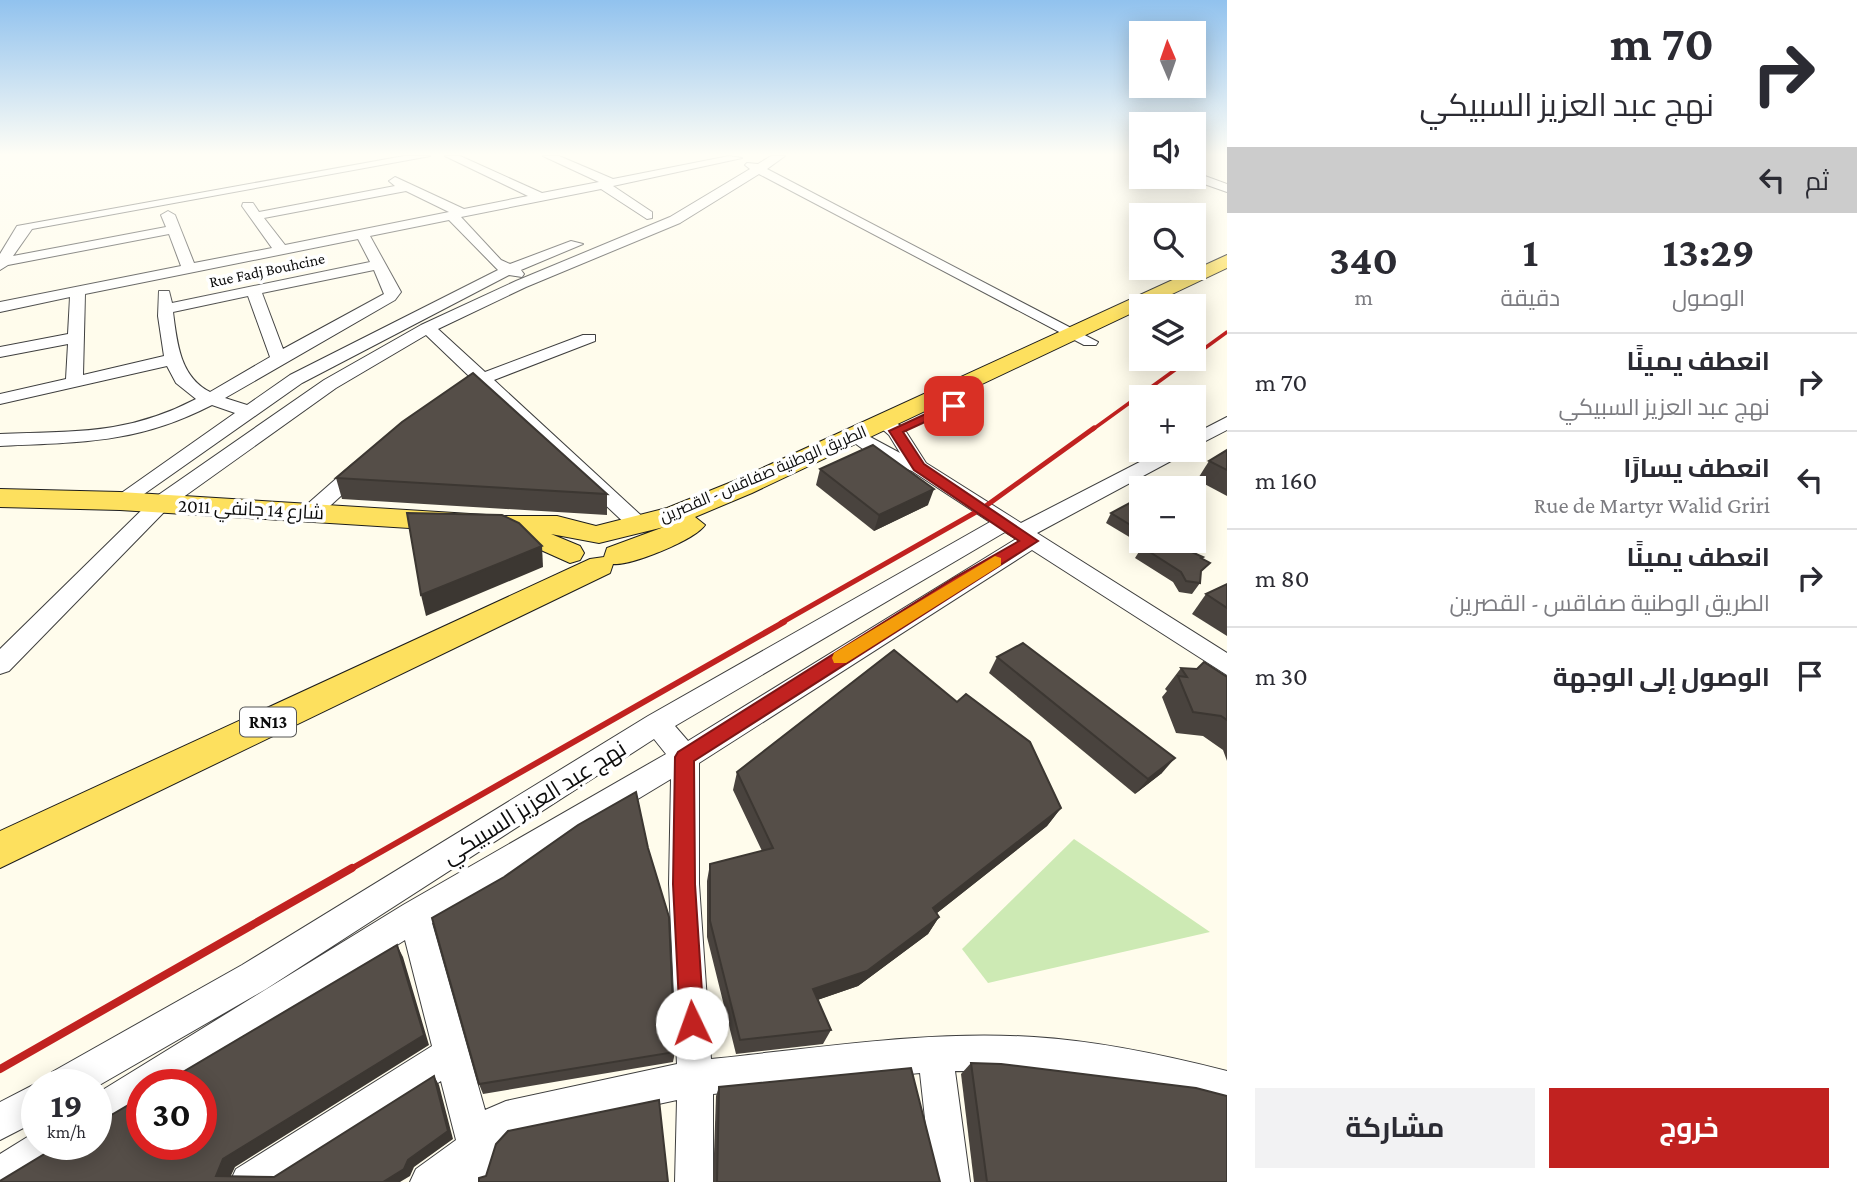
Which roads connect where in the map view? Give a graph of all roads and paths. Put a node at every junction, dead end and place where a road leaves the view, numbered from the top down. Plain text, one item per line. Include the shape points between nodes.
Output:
1 (111, 211) edge
2 (167, 211) edge
3 (252, 211) edge
4 (281, 211) edge
5 (452, 211) edge
6 (471, 211) edge
7 (643, 211) edge
8 (656, 211) edge
9 (686, 211) edge
10 (841, 211) edge
11 (457, 214) junction
12 (648, 215) junction
13 (84, 216) junction
14 (256, 216) junction
15 (174, 229) junction
16 (362, 234) junction
17 (81, 247) junction
18 (282, 251) junction
19 (1227, 261) edge
20 (1, 264) edge
21 (377, 265) junction
22 (508, 270) junction
23 (190, 271) junction
24 (163, 276) junction
25 (1227, 276) edge
26 (529, 280) junction
27 (1196, 284) junction
28 (254, 290) junction
29 (78, 293) junction
30 (1184, 294) edge
31 (0, 307) edge
32 (164, 309) junction
33 (1129, 323) edge
34 (427, 328) junction
35 (76, 337) junction
36 (1081, 337) junction
37 (589, 338) dead end
38 (0, 352) edge
39 (278, 357) junction
40 (174, 359) junction
41 (482, 379) junction
42 (74, 382) junction
43 (209, 398) junction
44 (0, 399) edge
45 (437, 408) edge
46 (249, 411) junction
47 (1227, 423) edge
48 (889, 426) junction
49 (1206, 434) edge
50 (0, 440) edge
51 (860, 440) junction
52 (376, 456) edge
53 (1154, 462) edge
54 (919, 467) junction
55 (0, 498) edge
56 (120, 501) junction
57 (161, 503) junction
58 (312, 512) junction
59 (639, 525) junction
60 (1018, 533) junction
61 (592, 550) junction
62 (0, 664) edge
63 (1227, 665) edge
64 (657, 724) junction
65 (685, 757) junction
66 (0, 850) edge
67 (414, 916) junction
68 (452, 1054) junction
69 (935, 1054) junction
70 (93, 1069) edge
71 (170, 1069) edge
72 (695, 1078) junction
73 (1227, 1089) edge
74 (21, 1110) edge
75 (0, 1122) edge
76 (477, 1148) junction
77 (25, 1160) edge
78 (0, 1176) edge
79 (249, 1182) edge
80 (429, 1182) edge
81 (468, 1182) edge
82 (694, 1182) edge
83 (951, 1182) edge

1 - 13 street
2 - 15 street
3 - 14 street
4 - 14 street
5 - 11 street
6 - 11 street
7 - 12 street
8 - 12 street
9 - 26 street via 675,220
10 - 36 street
11 - 16 street
11 - 22 street via 496,263
12 - 22 street
13 - 17 street
13 - 20 street via 23,228
14 - 18 street
15 - 17 street
15 - 23 street
16 - 18 street
16 - 21 street
17 - 20 street
18 - 23 street
19 - 27 main road, الطريق الوطنية صفاقس - القصرين / RN13
21 - 28 street, Rue Fadj Bouhcine
21 - 39 street via 393,292 391,297
22 - 26 street
22 - 46 street via 296,379
23 - 24 street
24 - 29 street
24 - 32 street
25 - 27 main road, الطريق الوطنية صفاقس - القصرين / RN13
26 - 34 street
27 - 30 main road, الطريق الوطنية صفاقس - القصرين / RN13
27 - 36 main road, الطريق الوطنية صفاقس - القصرين / RN13
28 - 32 street, Rue Fadj Bouhcine
28 - 39 street
29 - 31 street
29 - 35 street
32 - 40 street
33 - 36 main road, الطريق الوطنية صفاقس - القصرين / RN13
34 - 41 street
34 - 57 street via 330,384
35 - 38 street
35 - 42 street
36 - 48 main road, الطريق الوطنية صفاقس - القصرين / RN13
37 - 41 street
39 - 43 street
40 - 42 street
40 - 43 street via 187,386
41 - 45 street
41 - 59 street
42 - 44 street
43 - 46 street
43 - 50 street via 135,430
46 - 56 street
47 - 49 street
48 - 51 main road, الطريق الوطنية صفاقس - القصرين / RN13
48 - 54 street
51 - 54 street
51 - 59 main road, الطريق الوطنية صفاقس - القصرين / RN13 via 675,515
51 - 61 main road, الطريق الوطنية صفاقس - القصرين / RN13 via 654,543
52 - 58 street
53 - 60 street, نهج عبد العزيز السبيكي
54 - 60 street
55 - 56 main road, شارع 14 جانفي 2011
56 - 57 main road, شارع 14 جانفي 2011
57 - 58 main road, شارع 14 جانفي 2011
57 - 62 street
58 - 61 main road, شارع 14 جانفي 2011 via 502,525
59 - 61 main road, الطريق الوطنية صفاقس - القصرين / RN13
60 - 63 street
60 - 64 street, نهج عبد العزيز السبيكي
60 - 65 street, نهج عبد العزيز السبيكي via 960,582
61 - 66 main road, الطريق الوطنية صفاقس - القصرين / RN13 via 536,595
64 - 65 street
64 - 70 street, نهج عبد العزيز السبيكي via 254,977
65 - 67 street, نهج عبد العزيز السبيكي
65 - 72 street via 684,884
67 - 68 street
67 - 71 street, نهج عبد العزيز السبيكي
68 - 76 street
68 - 79 street
69 - 72 street
69 - 73 street via 1069,1057 1167,1073
69 - 83 street
72 - 76 street via 506,1119 483,1135
72 - 82 street
74 - 75 street
76 - 80 street
76 - 81 street
77 - 78 street

